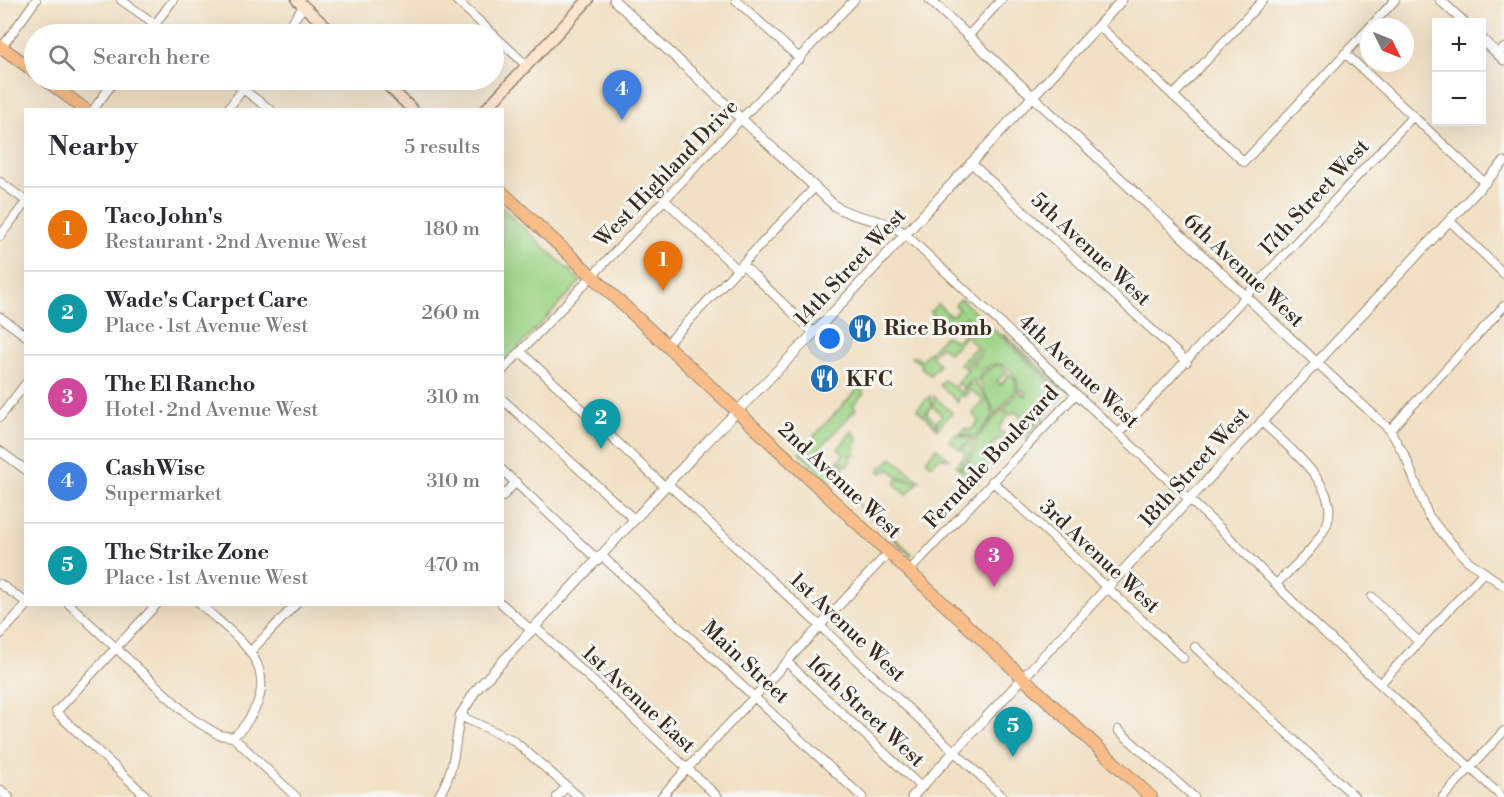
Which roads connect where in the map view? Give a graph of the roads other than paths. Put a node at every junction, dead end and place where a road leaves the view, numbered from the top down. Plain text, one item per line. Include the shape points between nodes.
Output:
1 (36, 0) edge
2 (122, 0) edge
3 (173, 0) edge
4 (456, 0) edge
5 (588, 0) edge
6 (614, 0) edge
7 (736, 0) edge
8 (854, 0) edge
9 (930, 0) edge
10 (1001, 0) edge
11 (1122, 0) edge
12 (1263, 0) edge
13 (1395, 0) edge
14 (1440, 0) edge
15 (301, 3) edge
16 (1378, 18) edge
17 (1460, 18) edge
18 (155, 24) joint
19 (289, 24) edge
20 (323, 24) edge
21 (481, 24) edge
22 (1099, 26) junction
23 (968, 36) junction
24 (1360, 37) edge
25 (1486, 42) edge
26 (504, 45) edge
27 (1, 48) edge
28 (1345, 53) junction
29 (1502, 54) edge
30 (800, 59) junction
31 (24, 64) edge
32 (526, 65) junction
33 (59, 90) edge
34 (108, 90) edge
35 (242, 90) edge
36 (244, 90) edge
37 (392, 90) edge
38 (504, 90) edge
39 (504, 90) edge
40 (1173, 96) junction
41 (1032, 97) junction
42 (83, 108) edge
43 (94, 108) edge
44 (229, 108) edge
45 (268, 108) edge
46 (411, 108) edge
47 (488, 108) edge
48 (1413, 116) junction
49 (743, 119) junction
50 (1504, 162) edge
51 (970, 163) junction
52 (0, 182) edge
53 (1485, 183) junction
54 (815, 187) junction
55 (504, 194) edge
56 (664, 199) junction
57 (24, 200) edge
58 (24, 204) edge
59 (1450, 221) junction
60 (905, 234) junction
61 (0, 236) edge
62 (741, 267) junction
63 (1504, 273) edge
64 (593, 276) junction
65 (1247, 297) junction
66 (1504, 306) edge
67 (0, 317) edge
68 (814, 333) junction
69 (24, 335) edge
70 (666, 345) junction
71 (521, 352) junction
72 (1186, 362) junction
73 (1316, 362) junction
74 (504, 369) edge
75 (24, 386) edge
76 (1076, 394) junction
77 (504, 401) edge
78 (737, 411) junction
79 (0, 417) edge
80 (1261, 421) junction
81 (1390, 430) junction
82 (1119, 433) junction
83 (0, 451) edge
84 (24, 469) edge
85 (504, 472) edge
86 (992, 481) junction
87 (516, 482) junction
88 (667, 486) junction
89 (504, 495) edge
90 (1190, 499) junction
91 (635, 520) junction
92 (889, 552) junction
93 (600, 558) junction
94 (909, 571) junction
95 (1483, 573) junction
96 (0, 584) edge
97 (1276, 584) junction
98 (1504, 586) edge
99 (1108, 588) junction
100 (1372, 597) dead end
101 (24, 602) edge
102 (24, 605) edge
103 (71, 606) edge
104 (155, 606) edge
105 (202, 606) edge
106 (294, 606) edge
107 (504, 606) edge
108 (820, 626) junction
109 (534, 629) junction
110 (0, 634) edge
111 (1419, 642) junction
112 (1195, 646) dead end
113 (116, 648) junction
114 (250, 652) junction
115 (1184, 658) dead end
116 (787, 662) junction
117 (1023, 678) junction
118 (1380, 684) junction
119 (754, 697) junction
120 (460, 716) junction
121 (1118, 730) dead end
122 (1504, 731) edge
123 (233, 737) junction
124 (955, 752) junction
125 (1470, 767) junction
126 (687, 769) junction
127 (567, 786) junction
128 (921, 787) junction
129 (0, 790) edge
130 (8, 797) edge
131 (147, 797) edge
132 (296, 797) edge
133 (438, 797) edge
134 (557, 797) edge
135 (579, 797) edge
136 (661, 797) edge
137 (718, 797) edge
138 (862, 797) edge
139 (912, 797) edge
140 (1004, 797) edge
141 (1151, 797) edge
142 (1194, 797) edge
143 (1355, 797) edge
144 (1443, 797) edge
145 (1502, 797) edge

1 - 27 street
2 - 18 street
3 - 18 street
4 - 21 street
5 - 32 main road
6 - 49 street, 4th Avenue West
7 - 30 street
8 - 30 street, West Highland Drive
9 - 23 street, 6th Avenue West
10 - 23 street
11 - 22 street, 14th Street West
12 - 40 street
13 - 16 street
14 - 17 street
15 - 19 street
15 - 20 main road
22 - 40 street
22 - 41 street, 14th Street West
23 - 41 street, 6th Avenue West
24 - 28 street
25 - 29 street
26 - 32 street
27 - 31 main road
28 - 40 street via 1244,162
28 - 48 street
30 - 49 street, West Highland Drive
32 - 38 main road
33 - 42 main road
34 - 43 street
35 - 44 street
36 - 45 street
37 - 46 main road
39 - 47 main road
41 - 51 street, 14th Street West
41 - 65 street, 6th Avenue West
48 - 53 street
48 - 65 street, 17th Street West
49 - 54 street, 4th Avenue West
49 - 56 street, West Highland Drive
50 - 53 street, 18th Street West
51 - 60 street, 14th Street West
51 - 72 street, 5th Avenue West
52 - 57 street
53 - 59 street, 18th Street West
54 - 60 street, 4th Avenue West via 843,211 890,223
54 - 62 street
55 - 64 main road, 2nd Avenue West
56 - 62 street
56 - 64 street, West Highland Drive
58 - 61 street
59 - 63 street
59 - 73 street, 18th Street West
60 - 68 street, 14th Street West
60 - 76 street, 4th Avenue West
62 - 68 street
62 - 70 street
64 - 70 main road, 2nd Avenue West
64 - 71 street, West Highland Drive
65 - 72 street, 17th Street West
65 - 73 street, 6th Avenue West
66 - 81 street
67 - 69 street
68 - 78 street, 14th Street West
70 - 78 main road, 2nd Avenue West
71 - 74 street, West Highland Drive
71 - 88 street, 1st Avenue West
72 - 82 street, 17th Street West
73 - 80 street, 18th Street West
73 - 81 street, 6th Avenue West
75 - 79 street
76 - 82 street, 4th Avenue West
76 - 86 street, Ferndale Boulevard
77 - 91 street
78 - 88 street, 14th Street West
78 - 92 main road, 2nd Avenue West
80 - 90 street, 18th Street West
80 - 97 street via 1323,486 1330,511 1326,527 1311,548
81 - 95 street, 6th Avenue West via 1406,458 1428,515
82 - 90 street, 4th Avenue West
83 - 84 street
85 - 87 street, Main Street
86 - 94 street, Ferndale Boulevard
86 - 99 street, 3rd Avenue West
87 - 89 street
87 - 93 street, Main Street
88 - 91 street, 14th Street West
88 - 108 street, 1st Avenue West
90 - 97 street, 4th Avenue West
90 - 99 street, 18th Street West
91 - 93 street, 14th Street West
92 - 94 main road, 2nd Avenue West
92 - 108 street, 16th Street West
93 - 109 street, 14th Street West
93 - 119 street, Main Street
94 - 117 main road, 2nd Avenue West
95 - 98 street, 6th Avenue West
95 - 111 street
96 - 101 street
97 - 118 street, 4th Avenue West
99 - 115 street, 3rd Avenue West
99 - 117 street, 18th Street West
100 - 111 street
102 - 110 street
103 - 113 street
104 - 113 street
105 - 114 street
106 - 114 street
107 - 109 street, 1st Avenue East
108 - 116 street, 16th Street West
108 - 124 street, 1st Avenue West
109 - 120 street, 14th Street West via 476,690
109 - 126 street, 1st Avenue East
111 - 118 street
112 - 143 street
113 - 123 street via 204,728
113 - 131 street via 56,712
114 - 123 street via 263,677 261,695 252,715
116 - 119 street, 16th Street West
116 - 128 street, 16th Street West
117 - 124 street, 18th Street West
117 - 141 main road, 2nd Avenue West
118 - 125 street, 4th Avenue West
119 - 126 street, 16th Street West
119 - 138 street, Main Street
120 - 127 street via 513,740
120 - 133 street via 454,765
121 - 142 street
122 - 125 street
123 - 132 street
124 - 128 street, 18th Street West
124 - 140 street, 1st Avenue West
125 - 144 street
125 - 145 street, 4th Avenue West
126 - 136 street, 16th Street West
126 - 137 street, 1st Avenue East
127 - 134 street
127 - 135 street
128 - 139 street, 18th Street West
129 - 130 street

